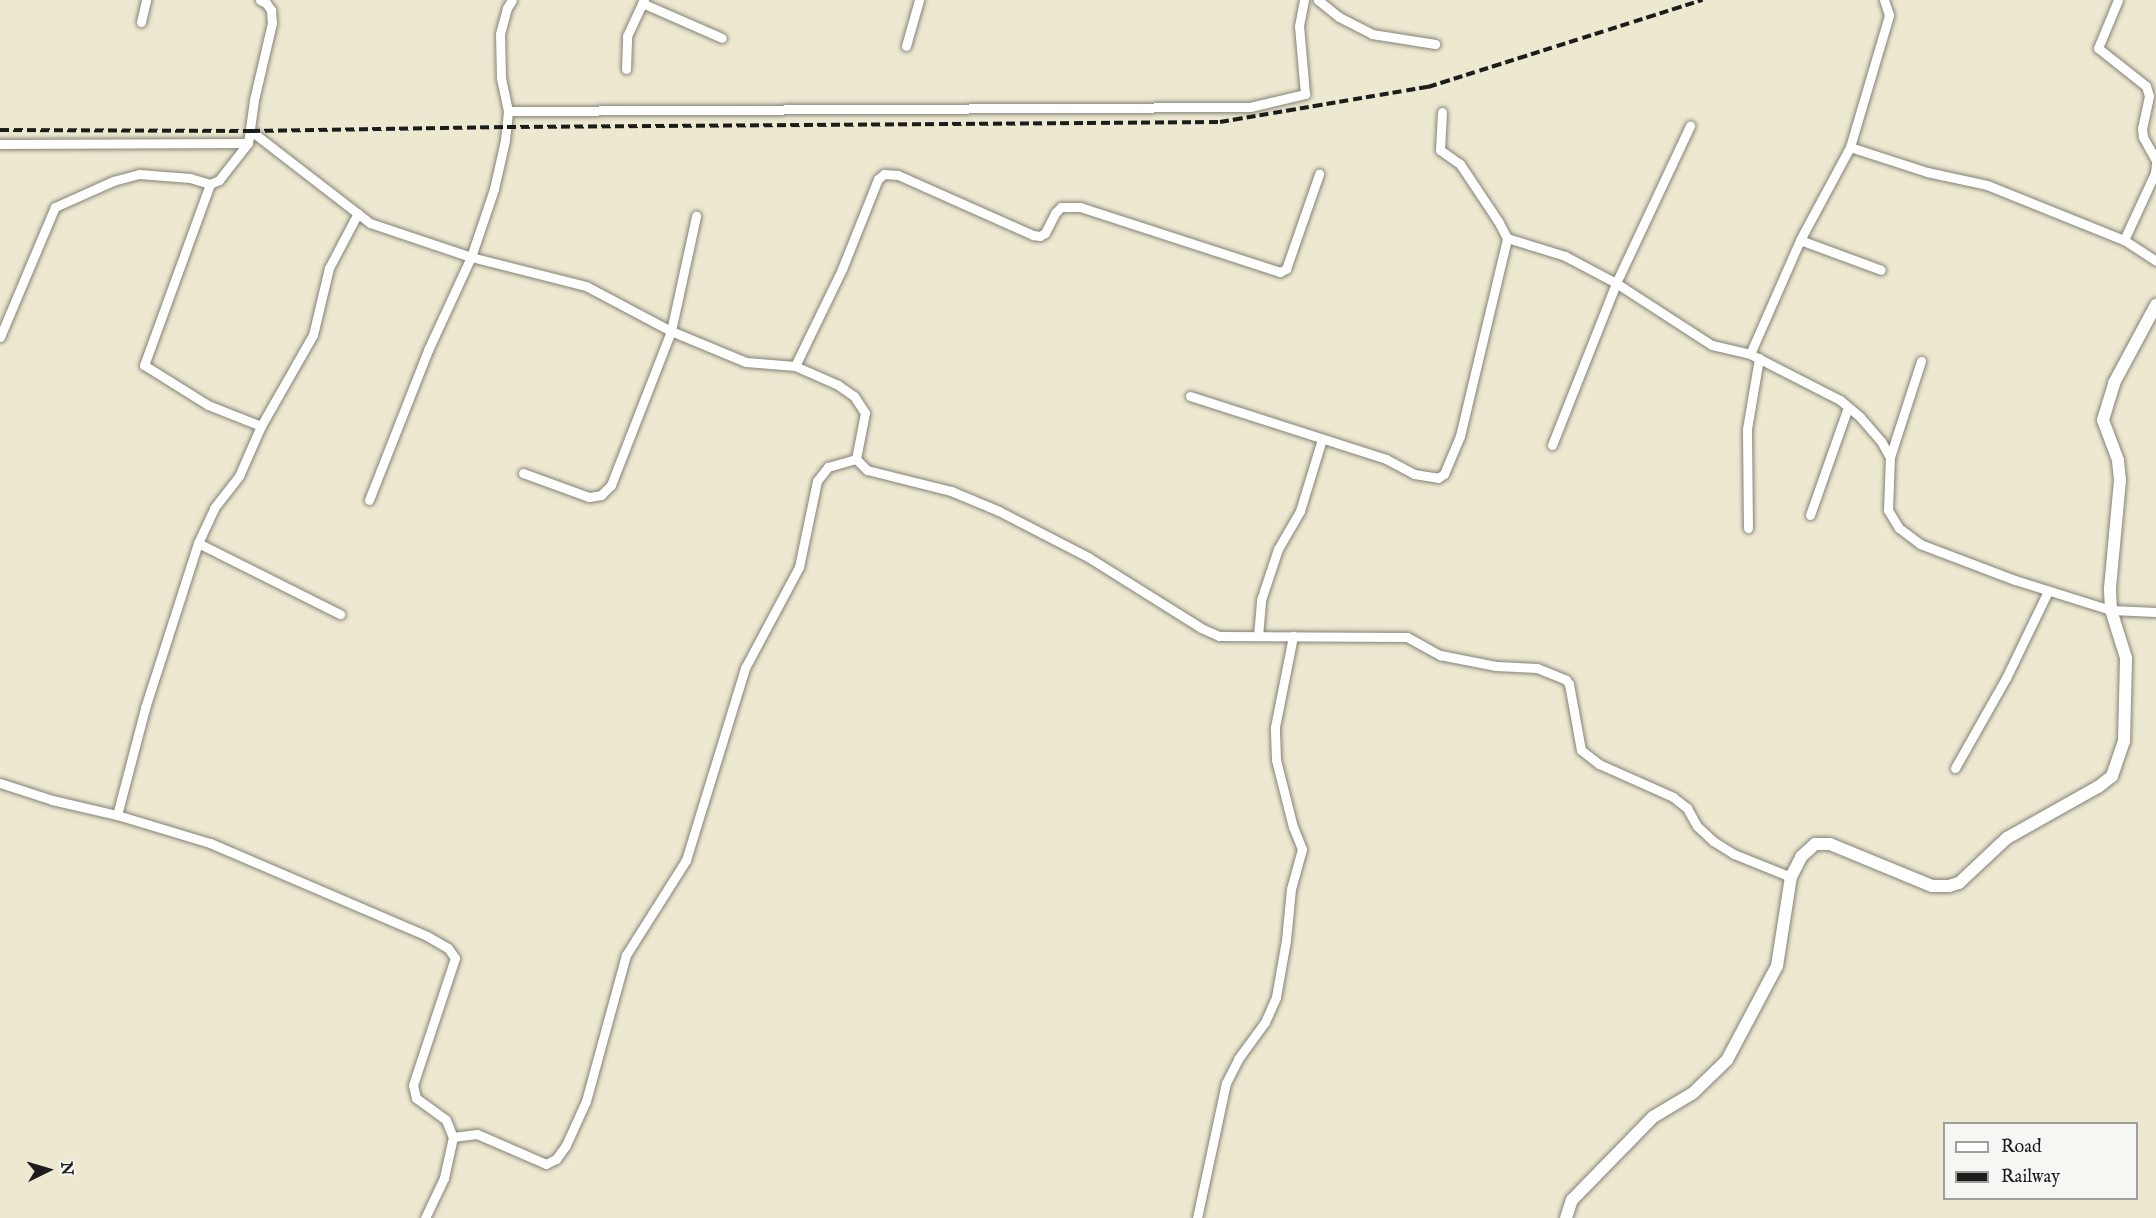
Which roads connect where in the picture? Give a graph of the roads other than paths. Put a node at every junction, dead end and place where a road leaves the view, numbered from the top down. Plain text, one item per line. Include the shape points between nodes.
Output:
1 (146, 0) edge
2 (260, 0) edge
3 (512, 0) edge
4 (919, 0) edge
5 (1304, 0) edge
6 (1318, 0) edge
7 (1884, 0) edge
8 (2118, 0) edge
9 (643, 2) edge
10 (141, 21) dead end
11 (722, 38) dead end
12 (1435, 44) dead end
13 (906, 46) dead end
14 (626, 69) dead end
15 (508, 111) junction
16 (1442, 112) dead end
17 (1690, 126) dead end
18 (251, 131) junction
19 (248, 142) junction
20 (0, 144) edge
21 (1850, 147) junction
22 (2156, 162) edge
23 (1319, 174) dead end
24 (210, 184) junction
25 (358, 213) junction
26 (696, 216) dead end
27 (1507, 238) junction
28 (1800, 240) junction
29 (2124, 240) junction
30 (471, 256) junction
31 (2156, 261) edge
32 (1881, 270) dead end
33 (1616, 283) junction
34 (2156, 304) edge
35 (671, 331) junction
36 (0, 337) edge
37 (1755, 356) junction
38 (1921, 360) dead end
39 (795, 366) junction
40 (1190, 396) dead end
41 (1848, 407) junction
42 (261, 426) junction
43 (1323, 439) junction
44 (1552, 445) dead end
45 (1890, 457) junction
46 (856, 459) junction
47 (523, 473) dead end
48 (369, 500) dead end
49 (1810, 515) dead end
50 (1748, 528) dead end
51 (198, 543) junction
52 (2048, 591) junction
53 (2111, 610) junction
54 (2156, 612) edge
55 (340, 614) dead end
56 (1258, 636) junction
57 (1293, 636) junction
58 (1955, 768) dead end
59 (0, 783) edge
60 (117, 815) junction
61 (1791, 878) junction
62 (453, 1137) junction
63 (425, 1218) edge
64 (1197, 1218) edge
65 (1566, 1218) edge

1 - 10 street
2 - 18 street via 271,10 272,23
3 - 15 street via 500,34 501,77
4 - 13 street
5 - 15 street via 1299,26 1305,94 1250,107
6 - 12 street via 1339,17 1372,34
7 - 21 street via 1889,15
8 - 22 street via 2098,48 2146,86 2149,96 2143,137
9 - 11 street
9 - 14 street via 627,36
15 - 30 street via 494,189
16 - 27 street via 1440,150 1460,164
17 - 33 street
18 - 19 street
18 - 25 street
19 - 20 street
19 - 24 street via 219,180
21 - 28 street
21 - 29 street via 1927,172 1987,185
22 - 29 street via 2155,173
23 - 39 street via 1286,270 1280,272 1067,205 1055,213 1045,233 1033,235 898,176 884,174 878,179 842,269
24 - 36 street via 190,178 139,174 55,207
24 - 42 street via 144,365 208,405
25 - 30 street via 370,223
25 - 42 street via 329,268 313,335
26 - 35 street
27 - 33 street via 1565,256
27 - 43 street via 1460,436 1444,474 1438,478 1414,474 1386,459
28 - 32 street
28 - 37 street
29 - 31 street
30 - 35 street via 586,286
30 - 48 street via 428,350
33 - 37 street via 1712,345
33 - 44 street
34 - 53 street via 2114,383 2103,420 2118,460 2120,480 2109,588
35 - 39 street via 746,362
35 - 47 street via 611,485 601,495 589,497
37 - 41 street
37 - 50 street via 1747,429
38 - 45 street
39 - 46 street via 854,396 865,413
40 - 43 street
41 - 45 street via 1881,441
41 - 49 street
42 - 51 street via 239,476 214,508
43 - 56 street via 1300,511 1274,559 1261,600
45 - 52 street via 1888,510 1899,528 1920,544
46 - 56 street via 867,470 951,491 999,511 1088,557 1219,636
46 - 62 street via 828,467 817,481 799,567 745,668 686,860 626,955 586,1101 567,1145 556,1159 546,1164 477,1134
51 - 55 street
51 - 60 street via 145,708
52 - 53 street
52 - 58 street via 2006,678
53 - 54 street
53 - 61 street via 2126,658 2124,741 2112,776 2007,838 1959,883 1932,886 1830,844 1815,844 1801,857
56 - 57 street
57 - 61 street via 1407,637 1440,655 1496,666 1537,668 1566,680 1581,750 1599,764 1673,798 1687,808 1697,826 1713,841 1734,854
57 - 64 street via 1275,727 1276,760 1302,849 1291,889 1276,997 1265,1022 1226,1083
59 - 60 street
60 - 62 street via 210,843 448,948 455,958 413,1085 416,1098 446,1120
61 - 65 street via 1777,966 1727,1060 1693,1093 1653,1117 1572,1200
62 - 63 street via 444,1178

